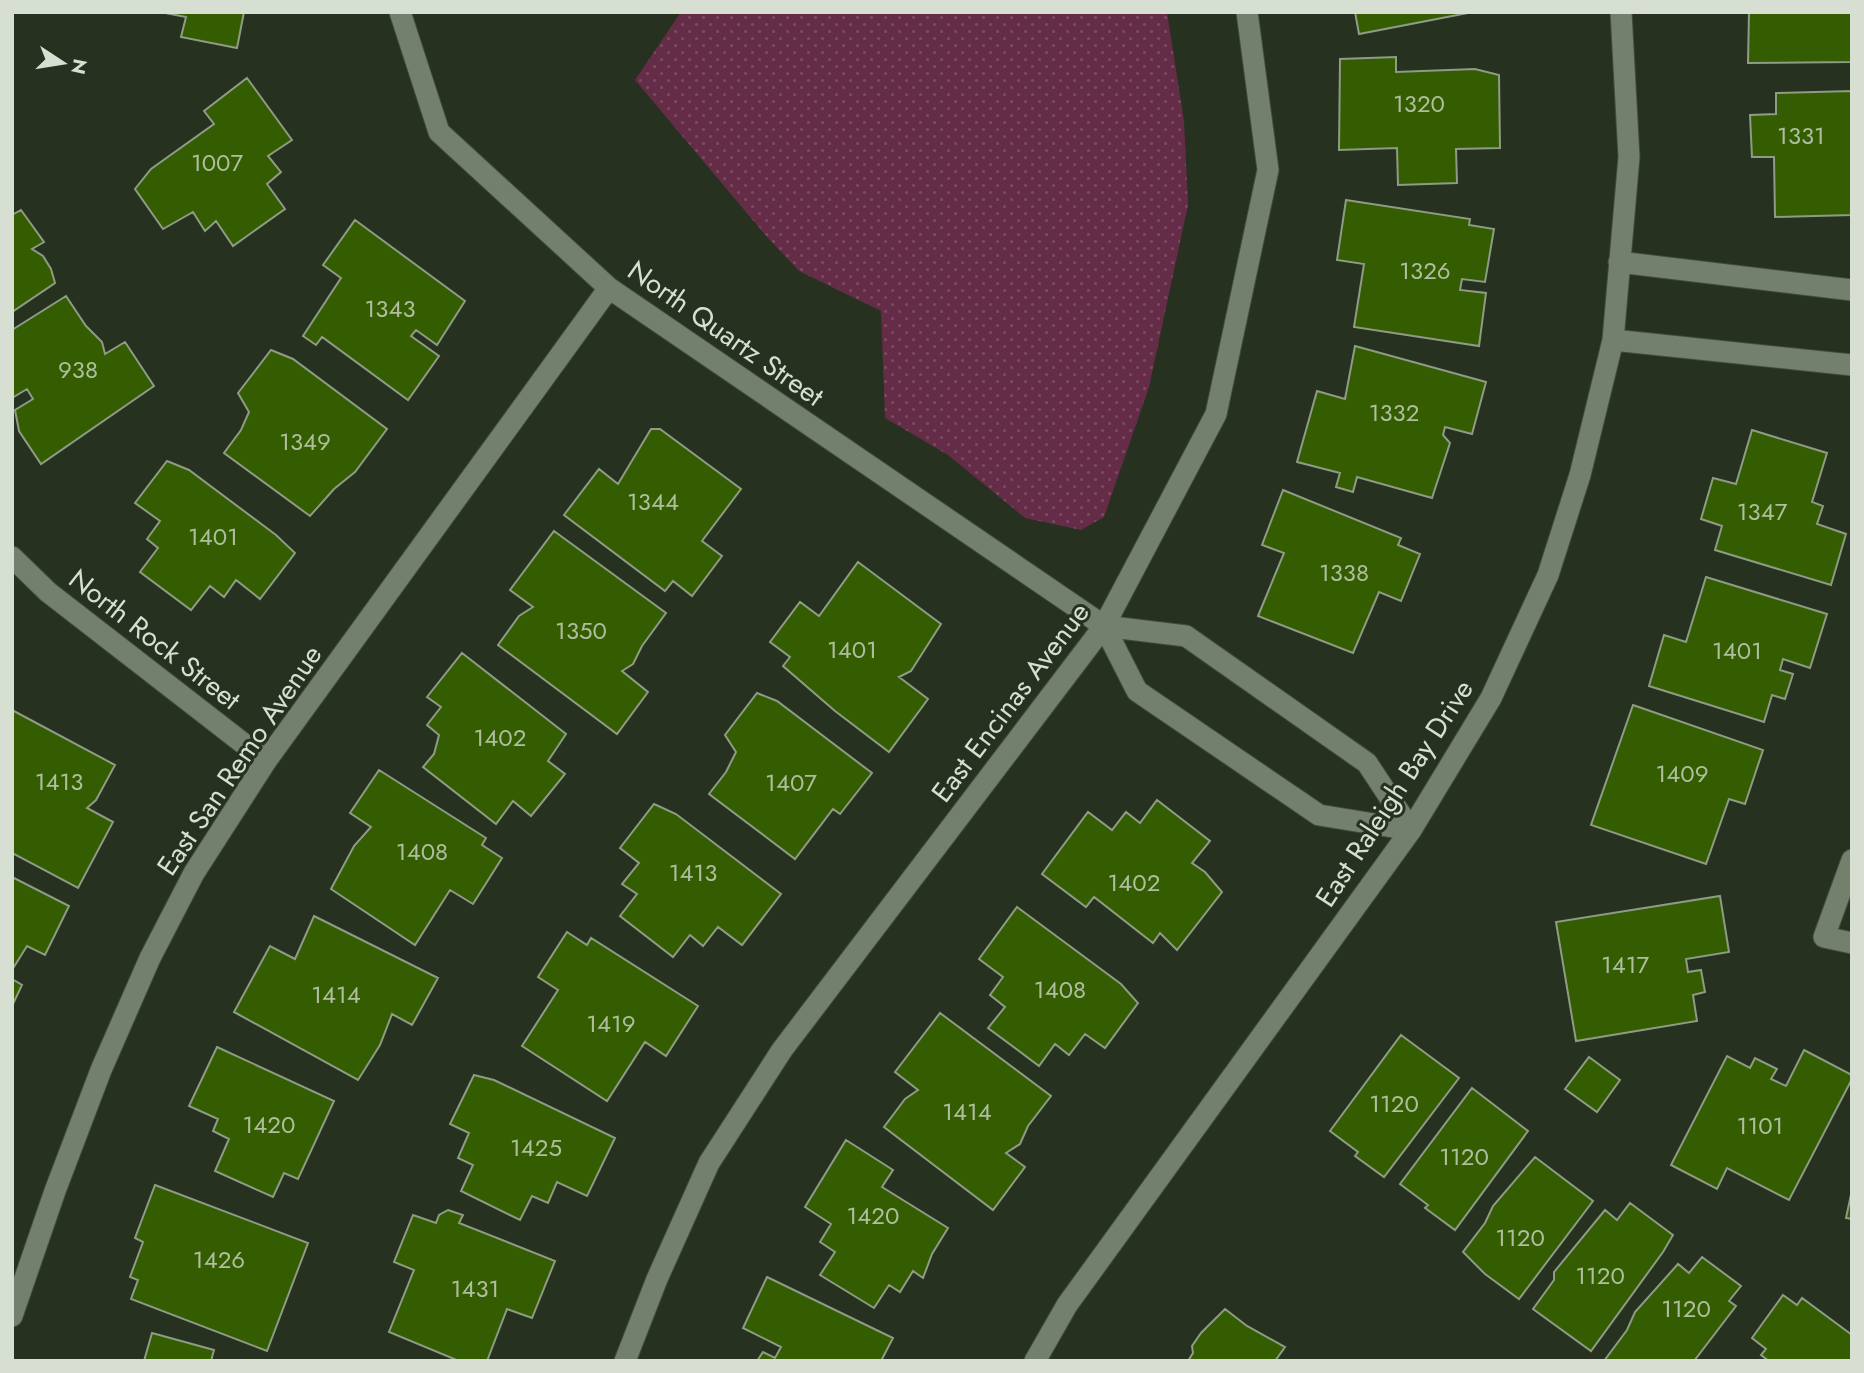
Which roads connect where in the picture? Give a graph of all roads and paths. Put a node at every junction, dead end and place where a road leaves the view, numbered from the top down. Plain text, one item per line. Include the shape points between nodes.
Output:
1 (400, 12) edge
2 (1247, 12) edge
3 (1621, 12) edge
4 (1619, 262) junction
5 (609, 288) junction
6 (1852, 290) edge
7 (1613, 340) junction
8 (1852, 365) edge
9 (12, 557) edge
10 (1104, 626) junction
11 (266, 761) junction
12 (1411, 830) junction
13 (1852, 860) edge
14 (1852, 943) edge
15 (12, 1316) edge
16 (625, 1361) edge
17 (1035, 1361) edge

1 - 5 street, North Quartz Street via 439,132
2 - 10 street, East Encinas Avenue via 1268,170 1216,414
3 - 4 street, East Raleigh Bay Drive via 1629,157
4 - 6 street
4 - 7 street, East Raleigh Bay Drive
5 - 10 street, North Quartz Street
5 - 11 street, East San Remo Avenue
7 - 8 street
7 - 12 street, East Raleigh Bay Drive via 1580,475 1548,575 1492,698
9 - 11 street, North Rock Street via 48,592
10 - 12 street, North Quartz Street via 1186,636 1367,762
10 - 12 street, North Quartz Street via 1137,691 1319,815
10 - 16 street, East Encinas Avenue via 782,1050 709,1163
11 - 15 street, East San Remo Avenue via 194,873 150,958 96,1083
12 - 17 street, East Raleigh Bay Drive via 1067,1305
13 - 14 street via 1824,937

